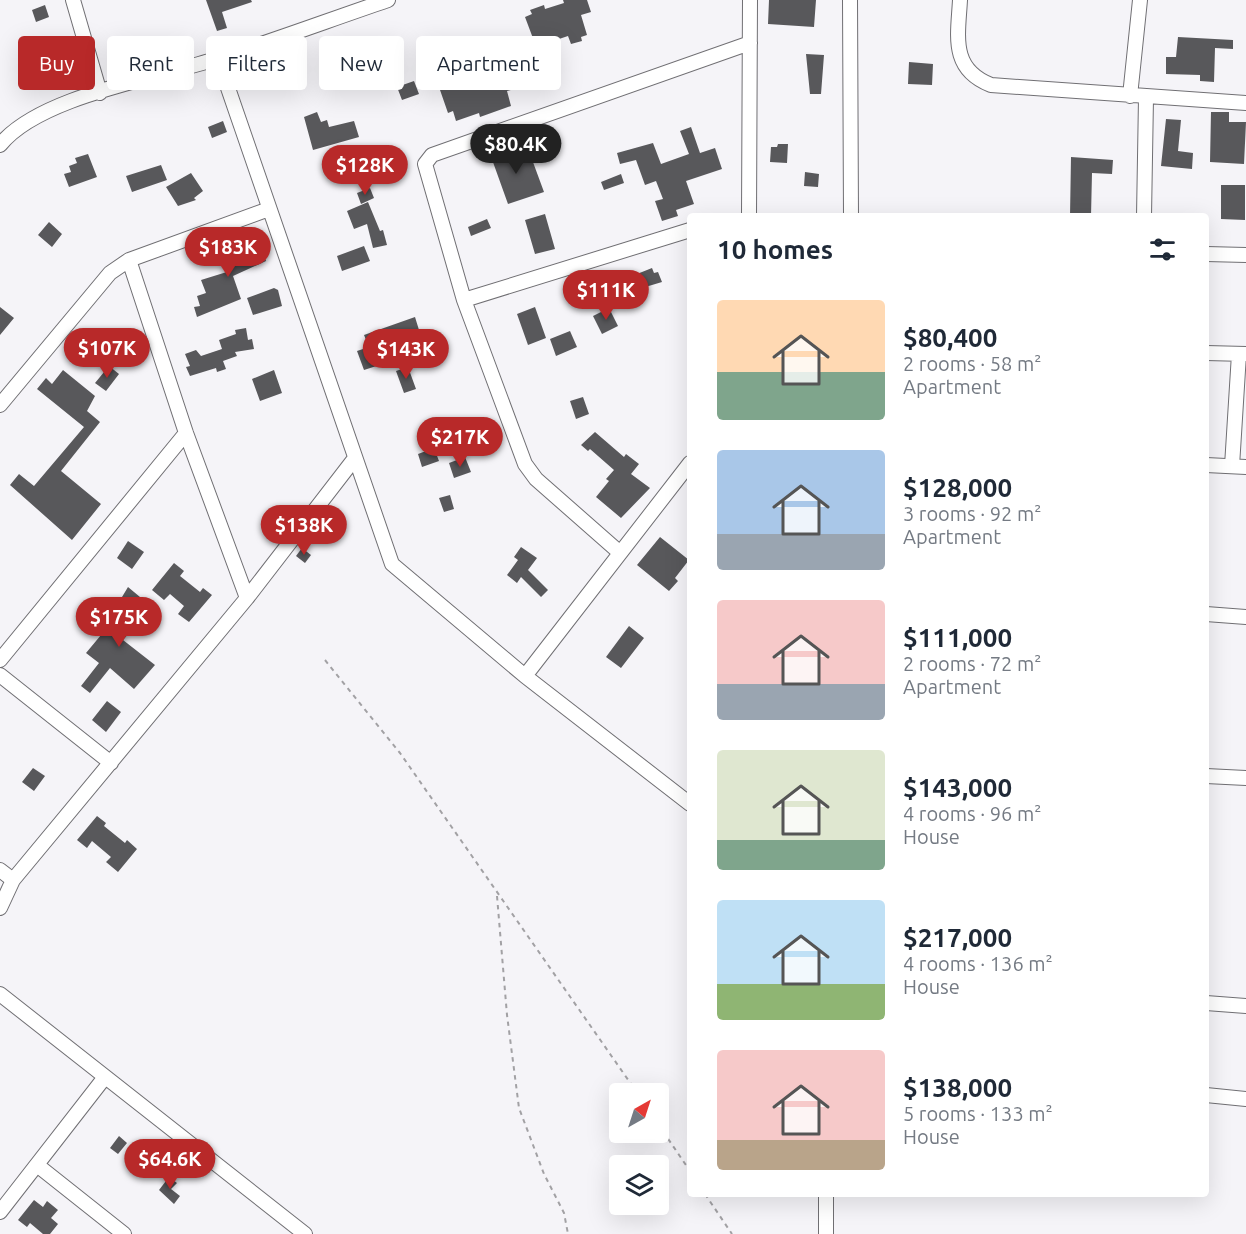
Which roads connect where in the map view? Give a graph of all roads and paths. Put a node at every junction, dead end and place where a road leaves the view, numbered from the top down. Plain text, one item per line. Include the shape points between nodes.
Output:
1 (73, 0) edge
2 (388, 0) edge
3 (750, 0) edge
4 (850, 0) edge
5 (960, 0) edge
6 (1140, 0) edge
7 (284, 36) edge
8 (750, 44) junction
9 (206, 62) edge
10 (228, 90) edge
11 (100, 93) junction
12 (1130, 96) junction
13 (1146, 98) junction
14 (1246, 103) edge
15 (0, 146) edge
16 (268, 209) junction
17 (745, 213) edge
18 (851, 213) edge
19 (1144, 213) edge
20 (687, 231) edge
21 (1209, 254) edge
22 (1246, 255) edge
23 (129, 260) junction
24 (464, 300) junction
25 (1209, 353) edge
26 (1243, 354) edge
27 (0, 405) edge
28 (186, 433) junction
29 (355, 458) junction
30 (1209, 465) edge
31 (687, 467) edge
32 (1239, 467) edge
33 (620, 552) junction
34 (246, 598) junction
35 (1209, 614) edge
36 (1246, 617) edge
37 (0, 660) edge
38 (326, 660) dead end
39 (0, 675) edge
40 (525, 676) junction
41 (111, 763) junction
42 (1209, 776) edge
43 (1246, 778) edge
44 (687, 802) edge
45 (0, 870) edge
46 (13, 880) junction
47 (497, 893) junction
48 (0, 908) edge
49 (0, 994) edge
50 (1209, 1003) edge
51 (1246, 1006) edge
52 (105, 1077) junction
53 (631, 1083) edge
54 (1209, 1095) edge
55 (1246, 1098) edge
56 (669, 1140) edge
57 (37, 1165) junction
58 (687, 1167) edge
59 (707, 1197) edge
60 (826, 1197) edge
61 (0, 1212) edge
62 (124, 1234) edge
63 (305, 1234) edge
64 (568, 1234) edge
65 (732, 1234) edge
66 (826, 1234) edge

1 - 11 street
2 - 7 street
3 - 8 street
4 - 18 street
5 - 12 street via 960,57 978,80 1008,87
6 - 12 street
8 - 17 street
8 - 24 street via 429,158 424,168
9 - 11 street
10 - 16 street
11 - 15 street via 21,124
12 - 13 street
13 - 14 street
13 - 19 street
16 - 23 street
16 - 29 street
20 - 24 street
21 - 22 street
23 - 27 street via 110,273
23 - 28 street
24 - 33 street via 525,464 536,479
25 - 26 street
26 - 32 street
28 - 34 street
28 - 37 street
29 - 34 street
29 - 40 street via 392,564
30 - 32 street
31 - 33 street
33 - 40 street
34 - 41 street
35 - 36 street
38 - 47 path via 400,753
39 - 41 street
40 - 44 street
41 - 46 street
42 - 43 street
45 - 46 street
46 - 48 street
47 - 53 path
47 - 64 path via 519,1108 544,1174 564,1213
49 - 52 street
50 - 51 street
52 - 57 street
52 - 63 street
54 - 55 street
56 - 58 path
57 - 61 street
57 - 62 street
59 - 65 path
60 - 66 street

